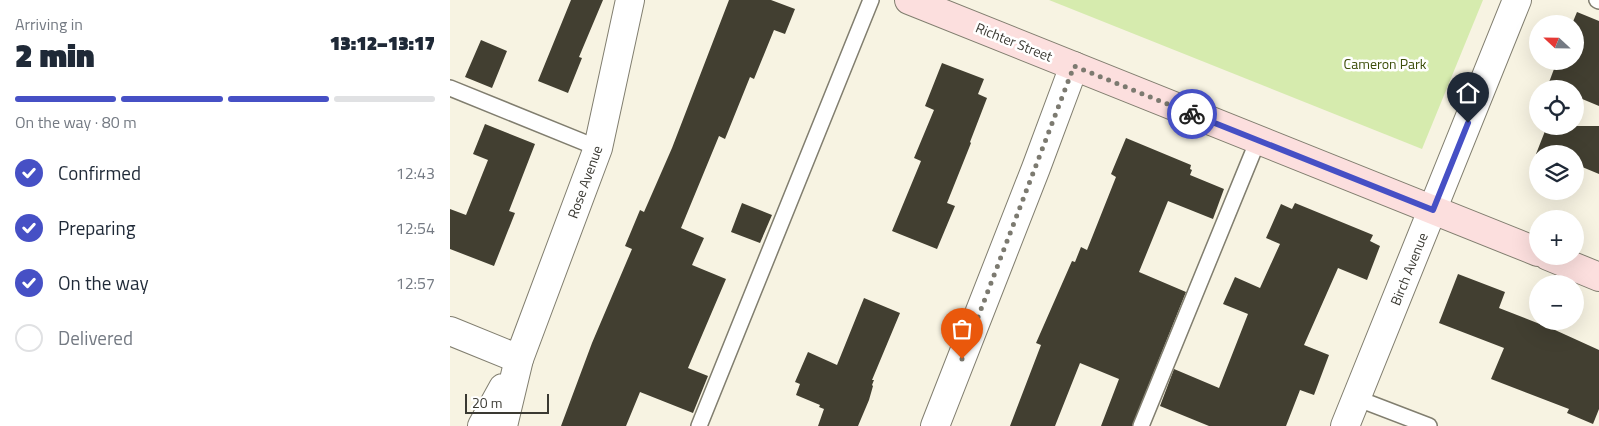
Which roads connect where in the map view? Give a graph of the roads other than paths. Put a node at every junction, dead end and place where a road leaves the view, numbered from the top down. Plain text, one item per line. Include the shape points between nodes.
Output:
1 (630, 0) edge
2 (871, 0) edge
3 (909, 0) edge
4 (1517, 0) edge
5 (1074, 66) junction
6 (450, 88) edge
7 (1258, 140) junction
8 (598, 148) junction
9 (1433, 210) junction
10 (1529, 248) edge
11 (1570, 265) edge
12 (1599, 277) edge
13 (450, 331) edge
14 (519, 359) junction
15 (1356, 398) junction
16 (482, 426) edge
17 (503, 426) edge
18 (699, 426) edge
19 (935, 426) edge
20 (1141, 426) edge
21 (1345, 426) edge
22 (1429, 426) edge

1 - 8 street, Rose Avenue
2 - 18 lane
3 - 5 main road, Richter Street
4 - 9 street, Birch Avenue
5 - 7 main road, Richter Street
5 - 19 street
6 - 8 lane
7 - 9 main road, Richter Street
7 - 20 lane
8 - 14 street, Rose Avenue
9 - 10 main road, Richter Street
9 - 15 street, Birch Avenue
11 - 12 main road
13 - 14 street
14 - 16 street, Rose Avenue
14 - 17 street, Rose Avenue
15 - 21 street, Birch Avenue
15 - 22 lane

